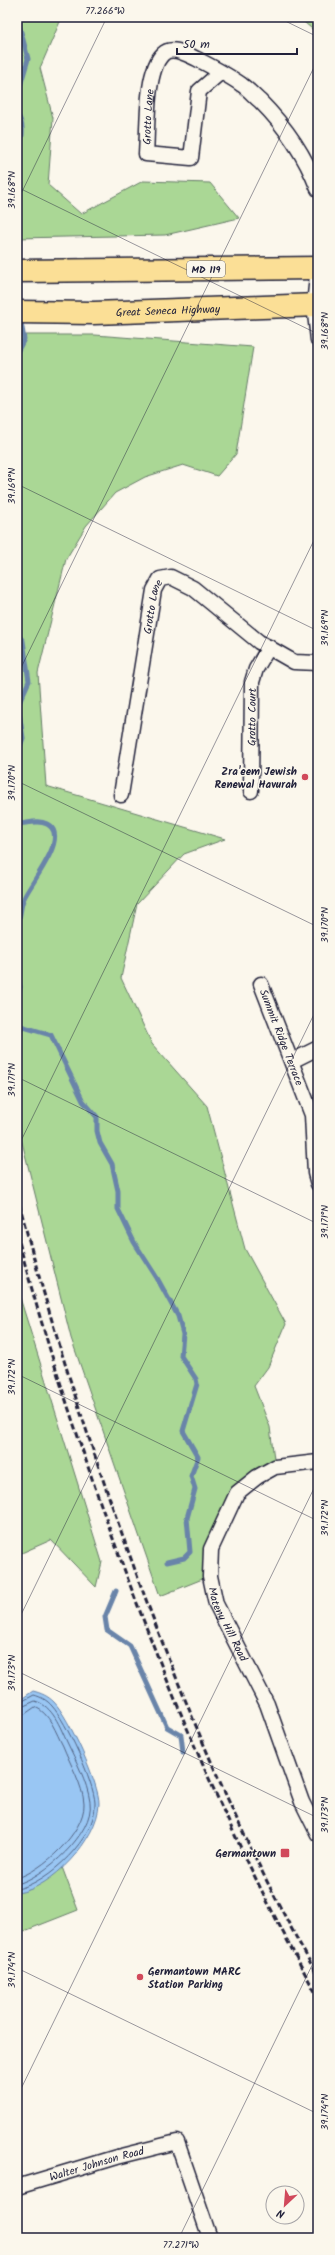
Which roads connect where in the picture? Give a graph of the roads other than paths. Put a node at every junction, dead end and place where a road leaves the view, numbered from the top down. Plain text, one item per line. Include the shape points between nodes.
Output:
1 (221, 72) junction
2 (318, 189) edge
3 (318, 267) edge
4 (17, 271) edge
5 (316, 305) edge
6 (17, 312) edge
7 (318, 340) edge
8 (268, 648) junction
9 (318, 663) edge
10 (251, 791) dead end
11 (121, 795) dead end
12 (261, 984) dead end
13 (318, 1048) edge
14 (292, 1061) junction
15 (318, 1184) edge
16 (318, 1462) edge
17 (318, 1834) edge
18 (17, 2187) edge
19 (210, 2238) edge

1 - 1 street, Grotto Lane via 185,53 173,50 164,52 158,60 151,82 146,154 191,158 199,91
1 - 2 street, Grotto Lane via 243,85 276,117 300,149
3 - 4 main road, MD 119
3 - 5 street
5 - 6 main road, Great Seneca Highway via 94,313
5 - 7 street
8 - 9 street, Grotto Lane via 294,662
8 - 10 street, Grotto Court via 252,682
8 - 11 street, Grotto Lane via 193,588 171,576 160,579 154,590
12 - 14 street, Summit Ridge Terrace
13 - 14 street
14 - 15 street, Summit Ridge Terrace via 312,1115 315,1173
16 - 17 street, Mateny Hill Road via 275,1466 237,1493 211,1549 210,1576 216,1604 267,1704 302,1802
18 - 19 street, Walter Johnson Road via 177,2142

